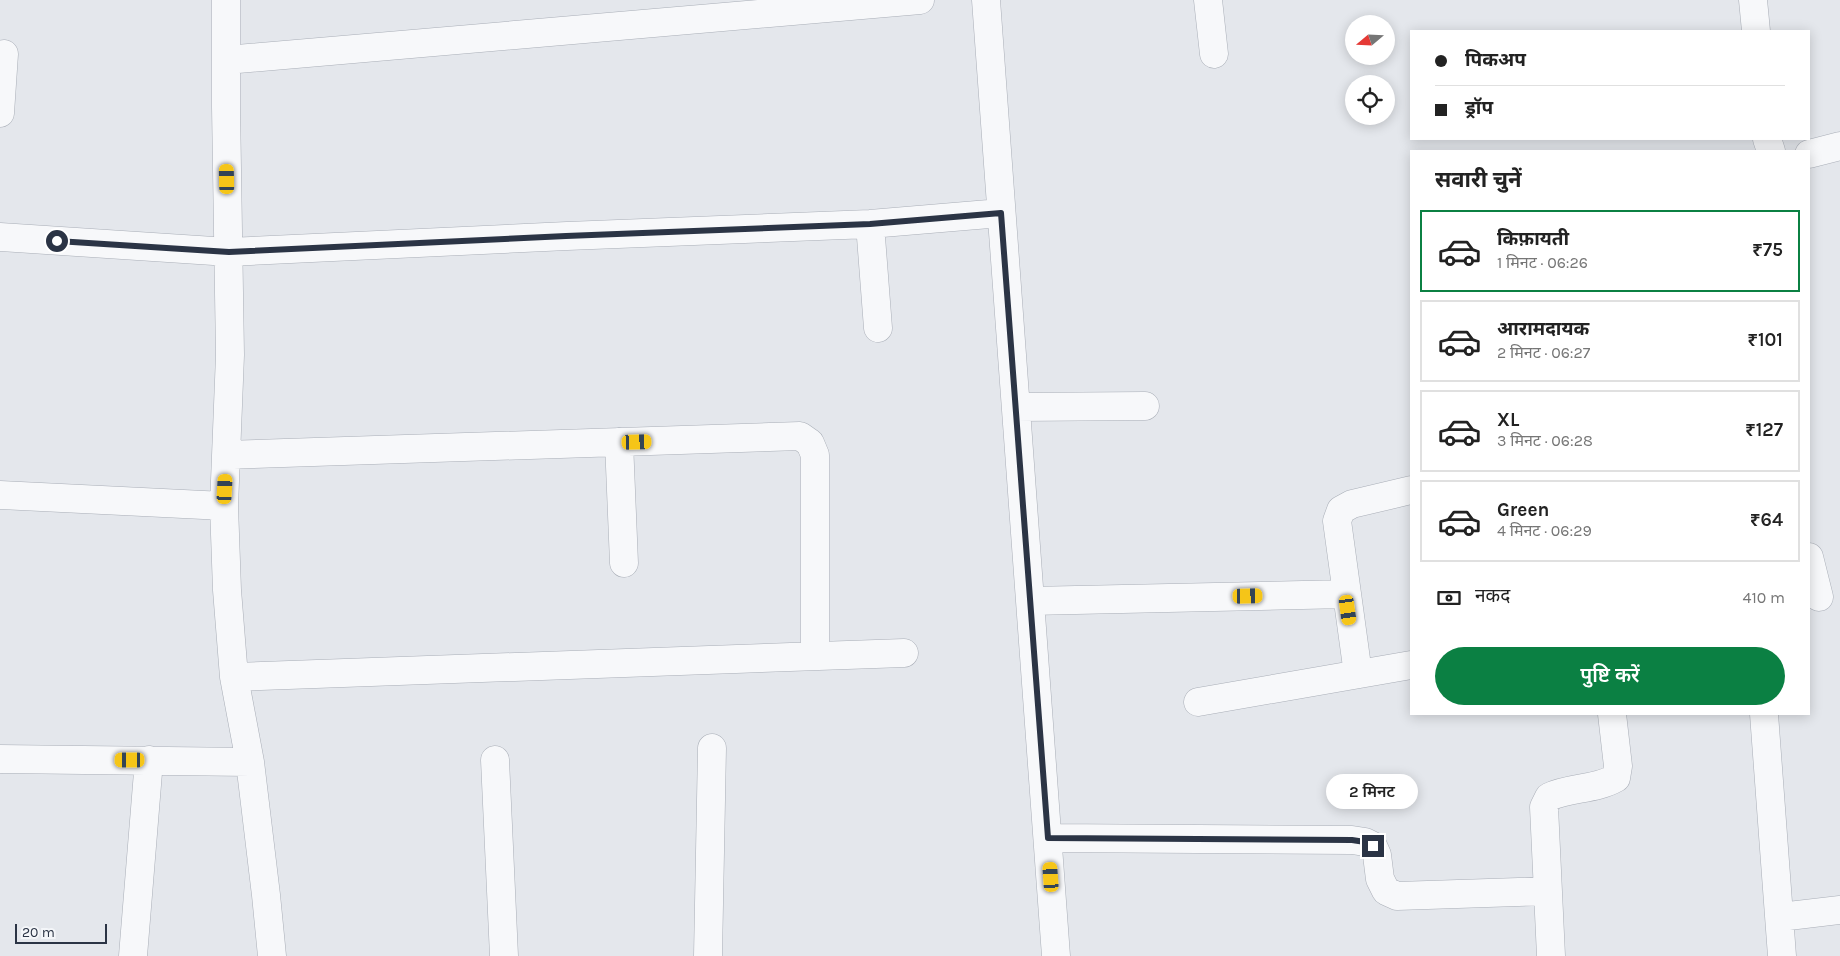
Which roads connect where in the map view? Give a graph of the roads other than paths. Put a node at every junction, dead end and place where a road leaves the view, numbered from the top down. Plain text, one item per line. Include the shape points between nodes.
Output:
1 (226, 0) edge
2 (920, 0) edge
3 (986, 0) edge
4 (1208, 0) edge
5 (1753, 0) edge
6 (756, 7) edge
7 (1756, 30) edge
8 (4, 54) dead end
9 (1214, 54) dead end
10 (226, 60) junction
11 (0, 113) edge
12 (1840, 146) edge
13 (1810, 154) edge
14 (1001, 213) junction
15 (870, 224) junction
16 (0, 237) edge
17 (229, 252) junction
18 (878, 328) dead end
19 (1145, 406) dead end
20 (1016, 407) junction
21 (619, 442) junction
22 (226, 455) junction
23 (1410, 490) edge
24 (0, 495) edge
25 (224, 506) junction
26 (1810, 560) edge
27 (624, 563) dead end
28 (1346, 594) junction
29 (1823, 596) edge
30 (1030, 601) junction
31 (904, 653) dead end
32 (814, 656) junction
33 (1410, 665) edge
34 (1358, 674) junction
35 (234, 676) junction
36 (1198, 702) dead end
37 (1612, 715) edge
38 (1764, 715) edge
39 (712, 748) dead end
40 (0, 759) edge
41 (148, 760) junction
42 (494, 760) dead end
43 (250, 762) junction
44 (1048, 838) junction
45 (1547, 891) junction
46 (1840, 910) edge
47 (1780, 917) junction
48 (133, 956) edge
49 (272, 956) edge
50 (504, 956) edge
51 (708, 956) edge
52 (1056, 956) edge
53 (1551, 956) edge
54 (1782, 956) edge

1 - 10 street
2 - 6 street
3 - 14 street
4 - 9 street
5 - 7 street
6 - 10 street
8 - 11 street
10 - 17 street
12 - 13 street
14 - 15 street
14 - 20 street
15 - 17 street
15 - 18 street
16 - 17 street
17 - 22 street via 230,355
19 - 20 street
20 - 30 street
21 - 22 street
21 - 27 street
21 - 32 street via 800,436 810,443 815,455
22 - 25 street
23 - 28 street via 1352,504 1341,510 1337,521
24 - 25 street
25 - 35 street
26 - 29 street
28 - 30 street
28 - 34 street
30 - 44 street
31 - 32 street
32 - 35 street
33 - 34 street
34 - 36 street
35 - 43 street
37 - 45 street via 1618,766 1616,778 1605,784 1561,791 1549,797 1544,807
38 - 47 street
39 - 51 street
40 - 41 street
41 - 43 street
41 - 48 street
42 - 50 street
43 - 49 street
44 - 45 street via 1365,842 1373,846 1386,891 1397,896
44 - 52 street
45 - 53 street
46 - 47 street
47 - 54 street

